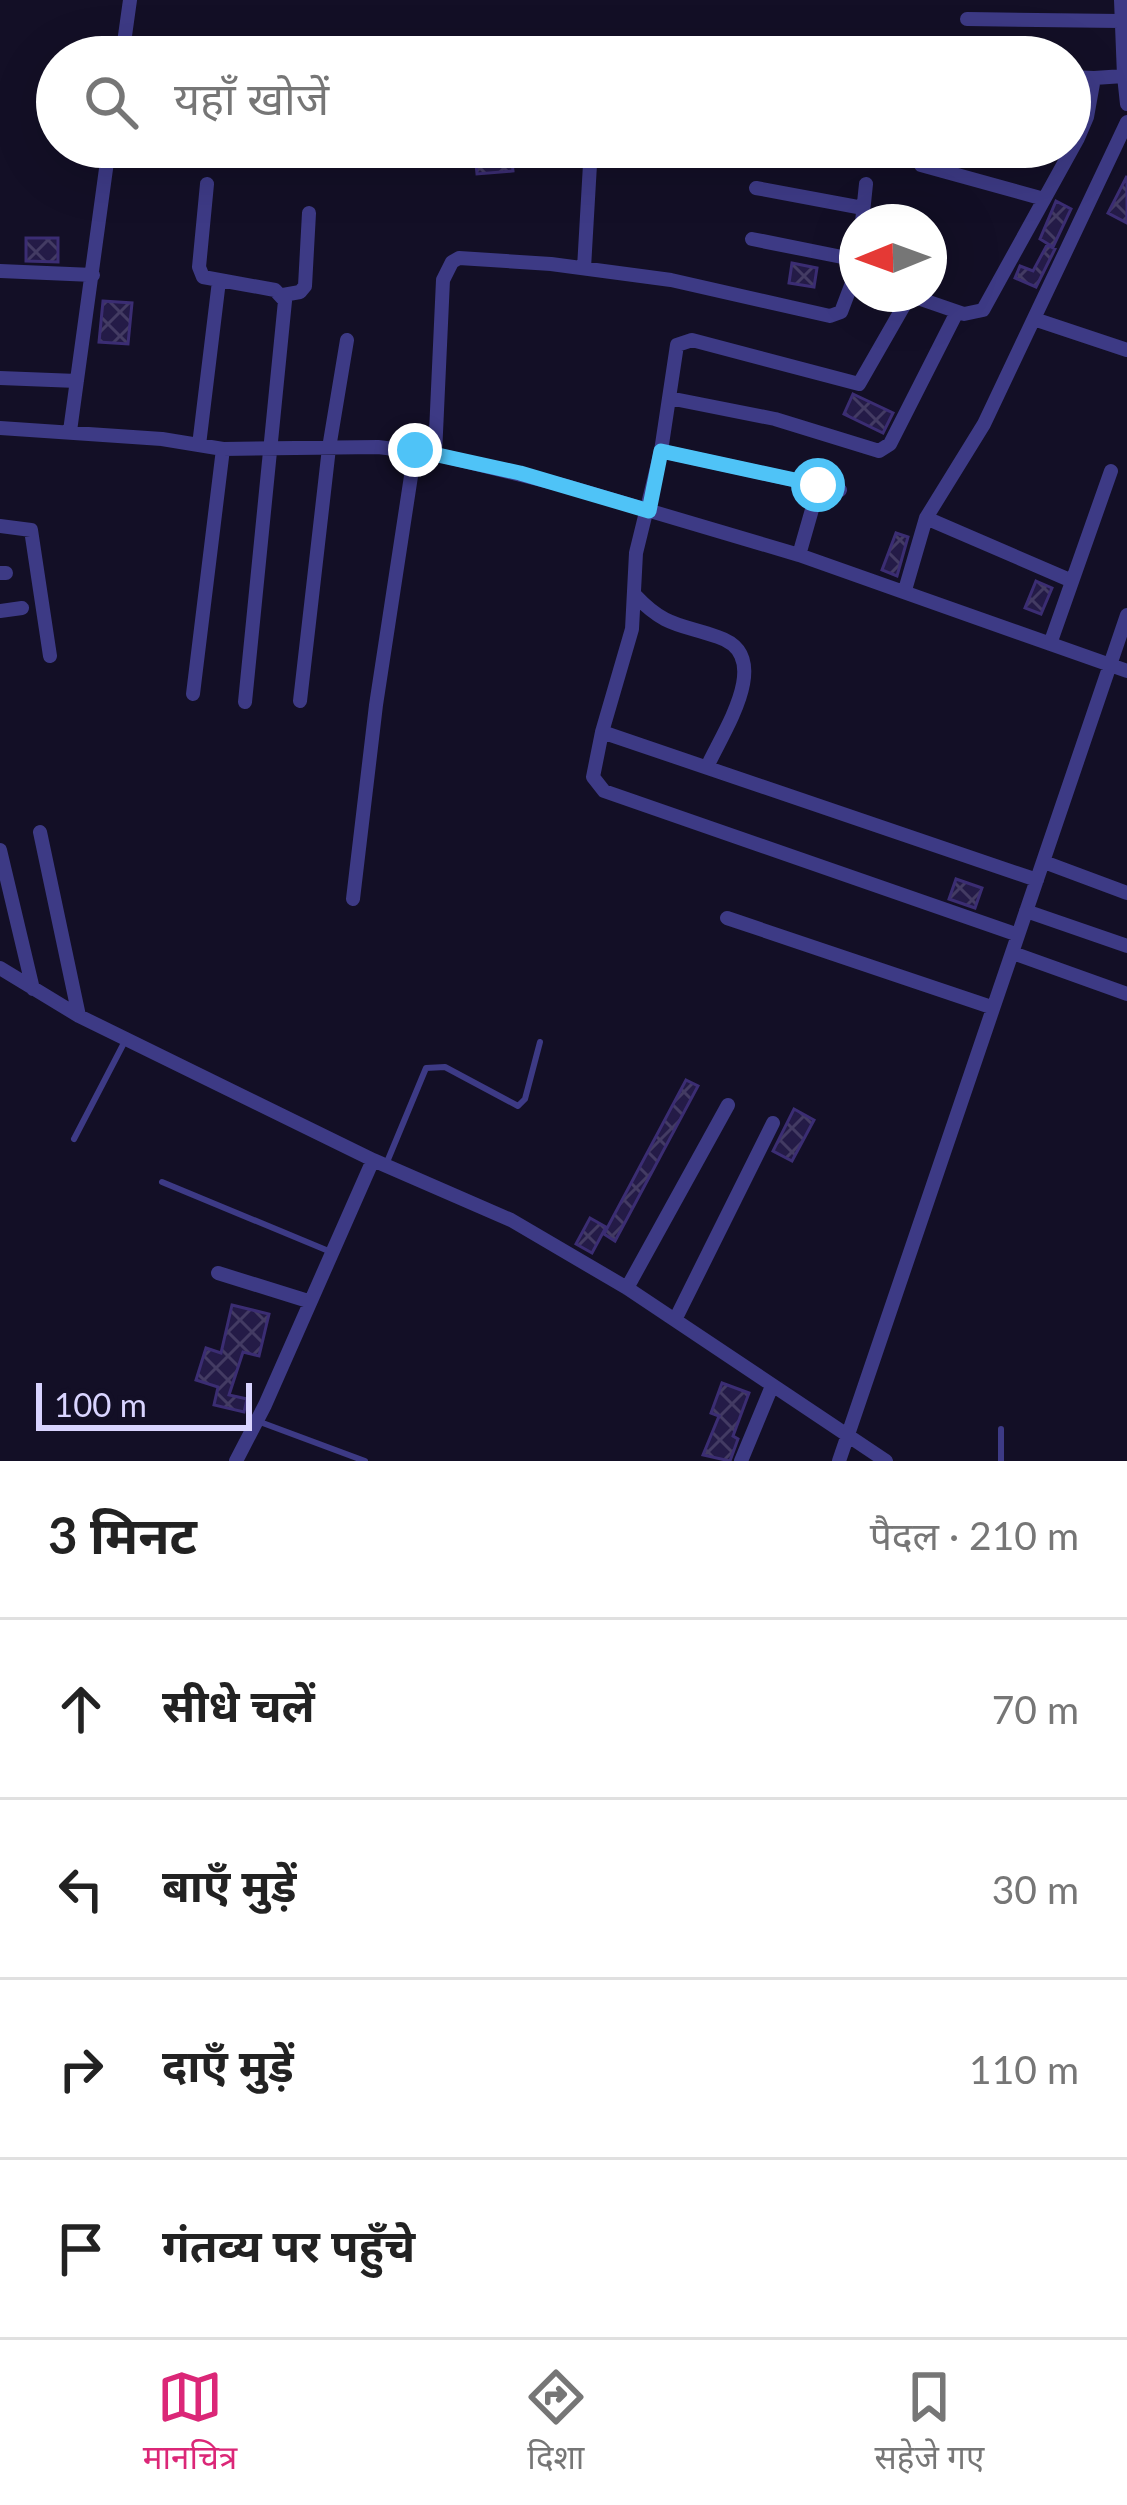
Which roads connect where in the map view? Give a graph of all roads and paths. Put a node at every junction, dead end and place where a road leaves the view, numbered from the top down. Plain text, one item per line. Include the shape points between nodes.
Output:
1 (130, 0) edge
2 (1121, 0) edge
3 (967, 19) dead end
4 (1120, 21) junction
5 (125, 36) edge
6 (1124, 76) junction
7 (1091, 78) edge
8 (1094, 78) junction
9 (1091, 95) edge
10 (1127, 104) edge
11 (1127, 122) edge
12 (107, 168) edge
13 (590, 168) edge
14 (932, 168) edge
15 (1057, 168) edge
16 (208, 184) dead end
17 (866, 184) dead end
18 (756, 188) dead end
19 (1044, 200) junction
20 (863, 204) edge
21 (839, 209) edge
22 (309, 213) dead end
23 (752, 239) dead end
24 (839, 256) edge
25 (584, 268) junction
26 (0, 271) edge
27 (93, 275) junction
28 (219, 281) junction
29 (283, 295) junction
30 (947, 309) edge
31 (841, 312) edge
32 (899, 312) edge
33 (957, 312) junction
34 (1034, 319) junction
35 (347, 340) dead end
36 (1127, 350) edge
37 (0, 378) edge
38 (77, 381) junction
39 (669, 398) junction
40 (0, 428) edge
41 (70, 431) junction
42 (199, 445) junction
43 (329, 448) junction
44 (223, 449) junction
45 (272, 450) junction
46 (415, 450) junction
47 (661, 451) junction
48 (435, 454) junction
49 (1111, 471) dead end
50 (818, 485) junction
51 (840, 490) dead end
52 (649, 511) junction
53 (926, 518) junction
54 (0, 526) edge
55 (799, 555) junction
56 (1072, 581) junction
57 (905, 590) junction
58 (636, 596) junction
59 (22, 608) dead end
60 (0, 611) edge
61 (1127, 615) edge
62 (1050, 644) junction
63 (50, 656) dead end
64 (1110, 665) junction
65 (1127, 671) edge
66 (194, 694) dead end
67 (300, 701) dead end
68 (245, 702) dead end
69 (602, 732) junction
70 (706, 767) junction
71 (40, 832) dead end
72 (0, 850) edge
73 (1044, 862) junction
74 (1037, 880) junction
75 (1127, 893) edge
76 (353, 899) dead end
77 (1026, 911) junction
78 (727, 918) dead end
79 (1018, 935) junction
80 (1127, 946) edge
81 (1012, 953) junction
82 (0, 968) edge
83 (33, 989) junction
84 (1127, 994) edge
85 (991, 1007) junction
86 (79, 1016) junction
87 (127, 1039) junction
88 (540, 1042) dead end
89 (728, 1105) dead end
90 (773, 1123) dead end
91 (74, 1139) dead end
92 (380, 1163) junction
93 (162, 1181) dead end
94 (331, 1252) junction
95 (218, 1273) dead end
96 (627, 1288) junction
97 (308, 1300) junction
98 (675, 1320) junction
99 (772, 1386) junction
100 (256, 1421) junction
101 (1001, 1429) dead end
102 (849, 1436) junction
103 (236, 1461) edge
104 (365, 1461) edge
105 (741, 1461) edge
106 (839, 1461) edge
107 (886, 1461) edge
108 (1001, 1461) edge

1 - 5 street
2 - 4 street
3 - 4 street
4 - 6 street
6 - 8 street
6 - 10 street
7 - 8 street
8 - 9 street
11 - 34 street
12 - 27 street
13 - 25 street
14 - 19 street
15 - 19 street
16 - 28 street via 199,267 202,277
17 - 20 street
18 - 21 street
19 - 33 street via 982,310
22 - 29 street via 304,286
23 - 24 street
25 - 31 street
25 - 48 street via 452,262 443,280
26 - 27 street
27 - 38 street
28 - 29 street
28 - 42 street
29 - 45 street
30 - 33 street
32 - 39 street via 859,384 687,340 674,352
33 - 39 street via 879,452 775,419
34 - 36 street
34 - 53 street via 984,424
35 - 43 street
37 - 38 street
38 - 41 street
39 - 47 street
40 - 41 street
41 - 42 street
42 - 44 street
43 - 45 street
43 - 46 street
43 - 67 street
44 - 45 street
44 - 66 street
45 - 68 street
46 - 48 street
46 - 76 street
47 - 50 street
47 - 52 street
48 - 52 street
49 - 56 street
50 - 51 street
50 - 55 street
52 - 55 street
52 - 58 street via 636,553
53 - 56 street
53 - 57 street
54 - 63 street via 32,533
55 - 57 street
56 - 62 street
57 - 62 street
58 - 69 street
58 - 70 street via 662,620 720,637 743,657 742,689
59 - 60 street
61 - 64 street
62 - 64 street
64 - 65 street
64 - 73 street
69 - 70 street
69 - 79 street via 593,777 604,790
70 - 74 street
71 - 86 street
72 - 83 street
73 - 74 street
73 - 75 street
74 - 77 street
77 - 79 street
77 - 80 street
78 - 85 street
79 - 81 street
81 - 84 street
81 - 85 street
82 - 83 street
83 - 86 street
85 - 102 street
86 - 87 street
87 - 91 lane
87 - 92 street
88 - 92 lane via 518,1106 446,1066 426,1068
89 - 96 street
90 - 98 street
92 - 94 street
92 - 96 street via 476,1202
93 - 94 lane
94 - 97 street
95 - 97 street
96 - 98 street
97 - 100 street
98 - 99 street
99 - 102 street
99 - 105 street
100 - 103 street
100 - 104 lane
101 - 108 lane
102 - 106 street
102 - 107 street

